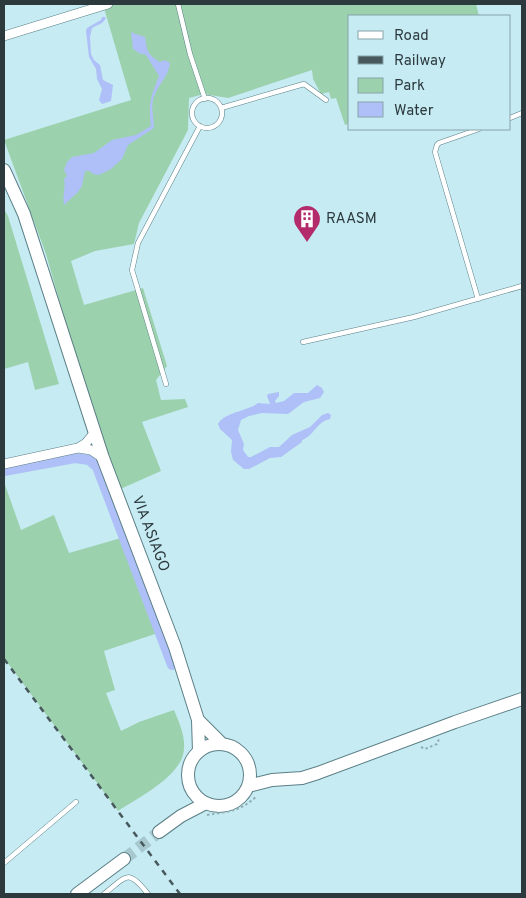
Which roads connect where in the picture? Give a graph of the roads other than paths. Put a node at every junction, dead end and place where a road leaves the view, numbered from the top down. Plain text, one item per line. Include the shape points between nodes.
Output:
1 (108, 4) edge
2 (178, 4) edge
3 (4, 36) edge
4 (205, 99) junction
5 (326, 100) dead end
6 (221, 108) junction
7 (200, 126) junction
8 (476, 130) edge
9 (4, 170) edge
10 (522, 286) edge
11 (478, 300) junction
12 (303, 342) dead end
13 (166, 384) dead end
14 (95, 432) junction
15 (78, 448) junction
16 (103, 458) junction
17 (4, 464) edge
18 (522, 699) edge
19 (198, 720) junction
20 (222, 744) junction
21 (198, 751) junction
22 (250, 770) junction
23 (272, 780) junction
24 (248, 786) junction
25 (192, 790) junction
26 (76, 802) dead end
27 (206, 803) junction
28 (181, 816) junction
29 (159, 832) tunnel mouth
30 (124, 859) tunnel mouth
31 (4, 863) edge
32 (146, 892) edge
33 (77, 894) edge
34 (104, 894) edge
35 (140, 894) edge

1 - 3 street
2 - 4 lane
4 - 6 lane via 214,100
4 - 7 lane via 192,111
5 - 6 lane via 304,84
6 - 7 lane via 218,122 210,128
7 - 13 lane via 138,243 132,270
8 - 11 lane via 436,145 435,152
9 - 14 main road, VIA ASIAGO via 24,214
10 - 11 lane
11 - 12 lane
14 - 15 street
14 - 16 main road, VIA ASIAGO
15 - 16 street via 92,450
15 - 17 street
16 - 19 main road, VIA ASIAGO via 153,586
18 - 23 main road via 318,773 302,778
19 - 20 main road, VIA ASIAGO
19 - 21 main road, VIA ASIAGO
20 - 21 main road
20 - 22 main road, VIA ASIAGO via 240,752
21 - 25 main road, VIA ASIAGO via 188,769
22 - 23 main road
22 - 24 main road
23 - 24 main road
24 - 27 main road via 243,795 226,805
25 - 27 main road
25 - 28 main road, VIA ASIAGO
26 - 31 lane
27 - 28 main road
28 - 29 main road
30 - 33 main road
32 - 34 lane via 134,878 127,878
32 - 35 lane

